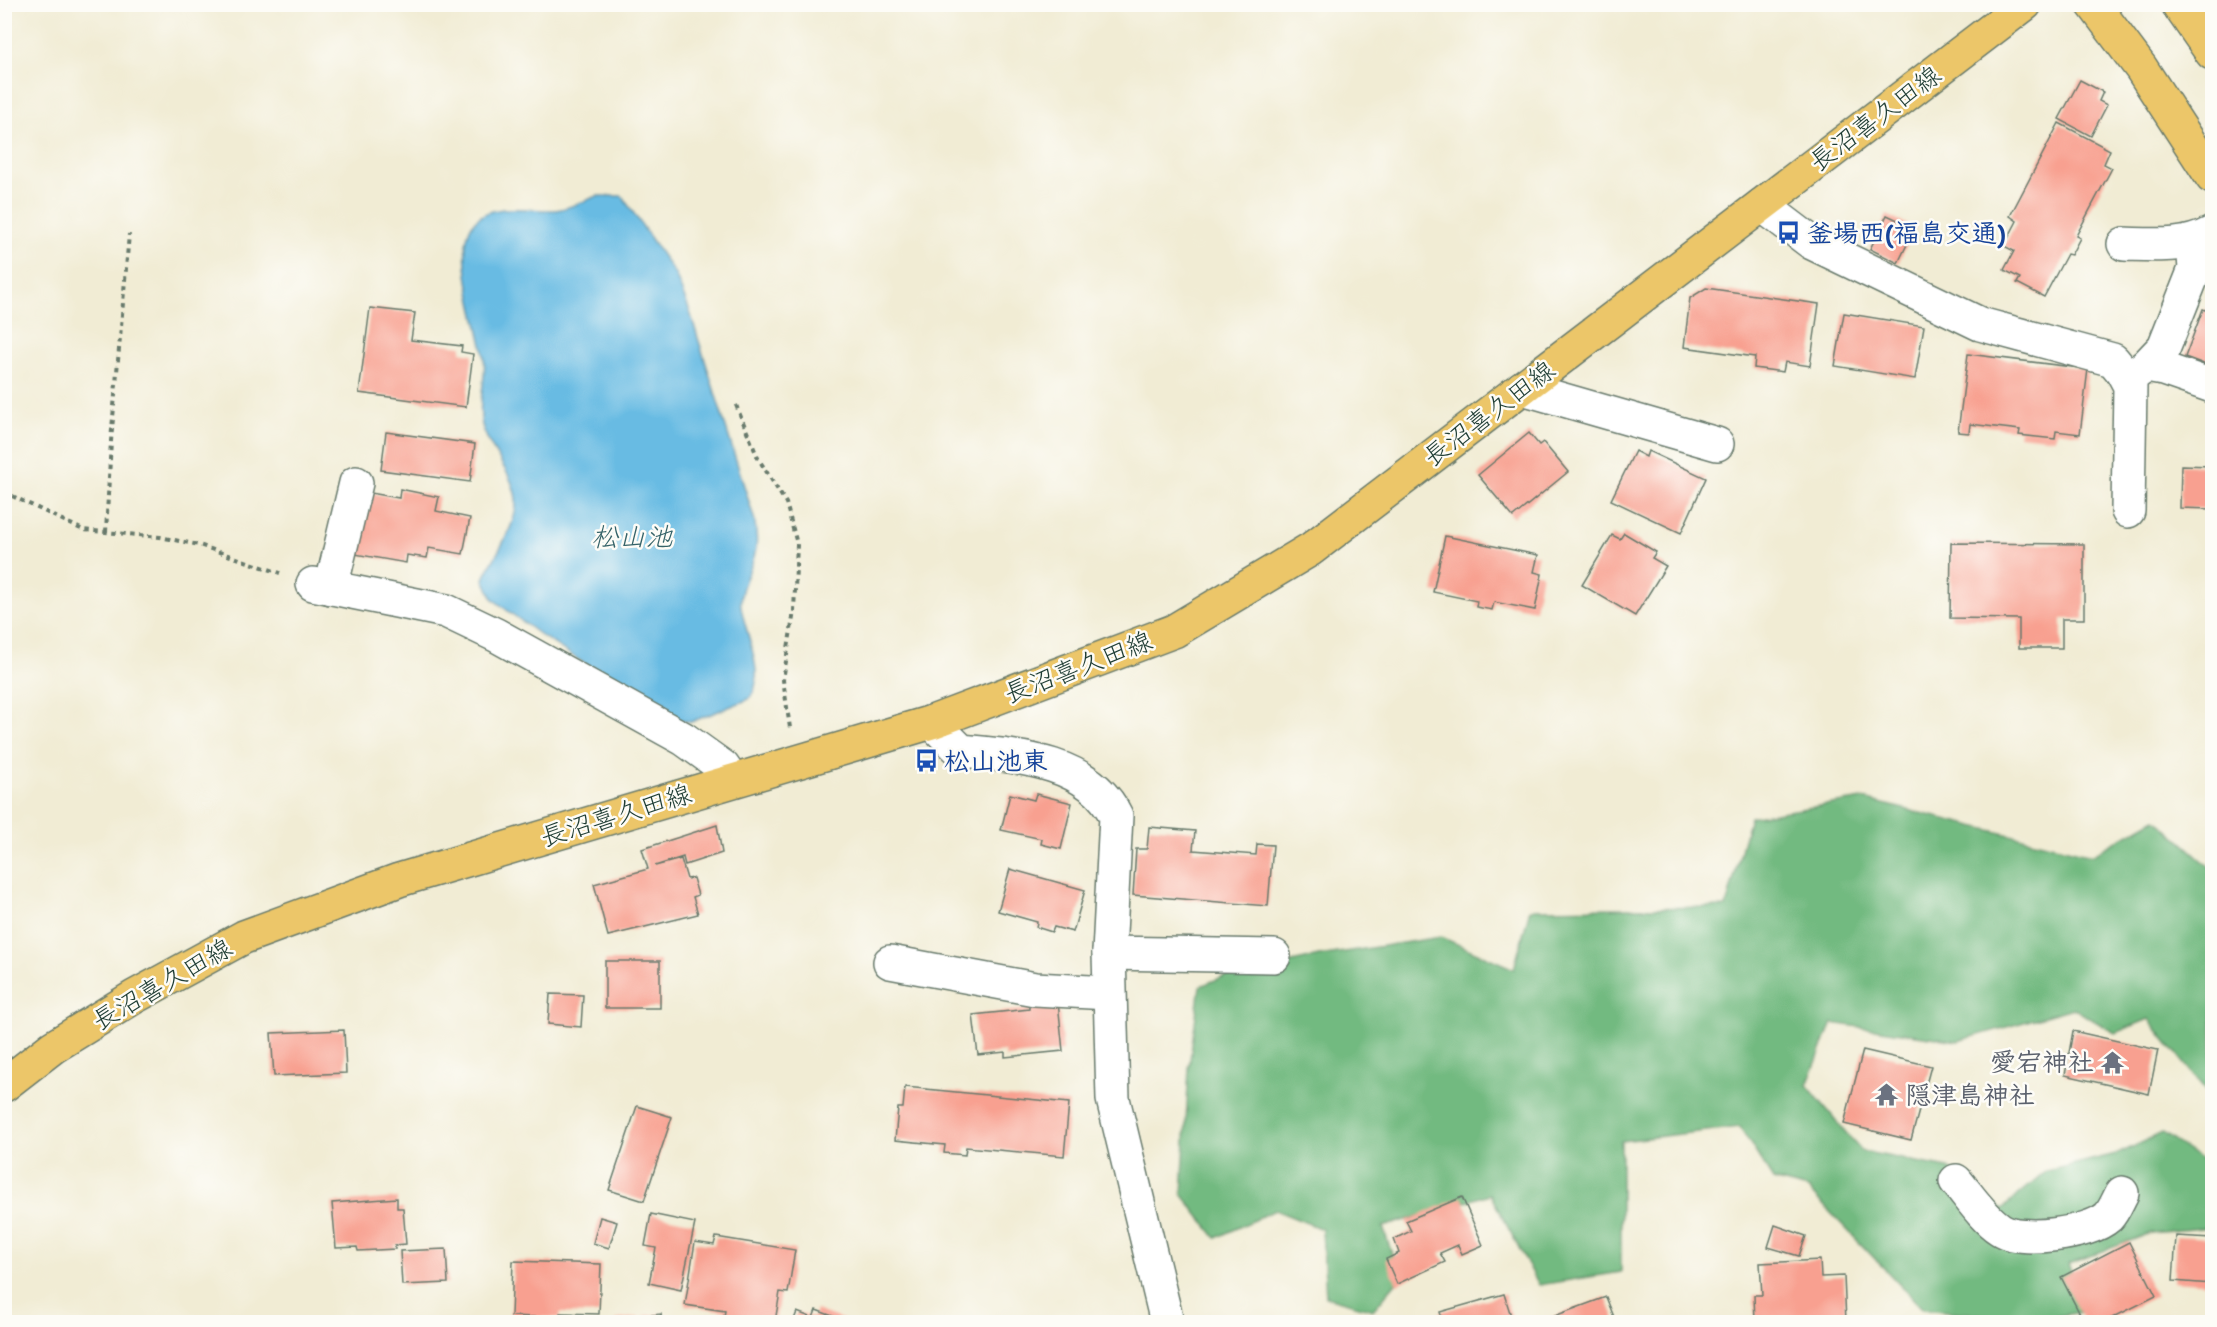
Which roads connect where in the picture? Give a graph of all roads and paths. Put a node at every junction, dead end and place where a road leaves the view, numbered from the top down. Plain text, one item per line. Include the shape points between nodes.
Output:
1 (2025, 4) edge
2 (2093, 4) edge
3 (2178, 4) edge
4 (2212, 53) edge
5 (2212, 177) edge
6 (1762, 205) junction
7 (129, 234) dead end
8 (2203, 238) edge
9 (2124, 244) dead end
10 (2136, 373) junction
11 (2212, 386) edge
12 (1522, 388) junction
13 (736, 405) dead end
14 (1717, 444) dead end
15 (356, 483) dead end
16 (4, 492) edge
17 (2128, 511) dead end
18 (106, 533) junction
19 (322, 586) junction
20 (932, 722) junction
21 (801, 759) junction
22 (732, 780) junction
23 (1109, 953) junction
24 (1275, 956) dead end
25 (890, 963) dead end
26 (1109, 993) junction
27 (4, 1085) edge
28 (1956, 1181) dead end
29 (2122, 1193) dead end
30 (1167, 1323) edge

1 - 6 main road, 長沼喜久田線
2 - 5 main road via 2141,68
3 - 4 main road
6 - 10 street via 1812,243 1980,324 2113,360
6 - 12 main road, 長沼喜久田線
7 - 18 path
8 - 9 street via 2168,246
8 - 10 street via 2164,347
10 - 11 street via 2163,369
10 - 17 street via 2130,386
12 - 14 street
12 - 20 main road, 長沼喜久田線 via 1311,549 1174,631
13 - 21 path via 758,458 786,504 797,544 794,611 783,680 791,733
15 - 19 street
16 - 18 path via 83,530
18 - 19 path via 199,545
19 - 22 street via 446,611 496,634 684,739 723,767
20 - 21 main road, 長沼喜久田線
20 - 23 street via 961,751 1024,757 1092,784 1108,800 1116,816
21 - 22 main road, 長沼喜久田線
22 - 27 main road, 長沼喜久田線 via 399,880 244,937 134,997 53,1047
23 - 24 street
23 - 26 street
25 - 26 street via 1035,989
26 - 30 street via 1113,1099
28 - 29 street via 2008,1234 2041,1236 2096,1225 2109,1216

